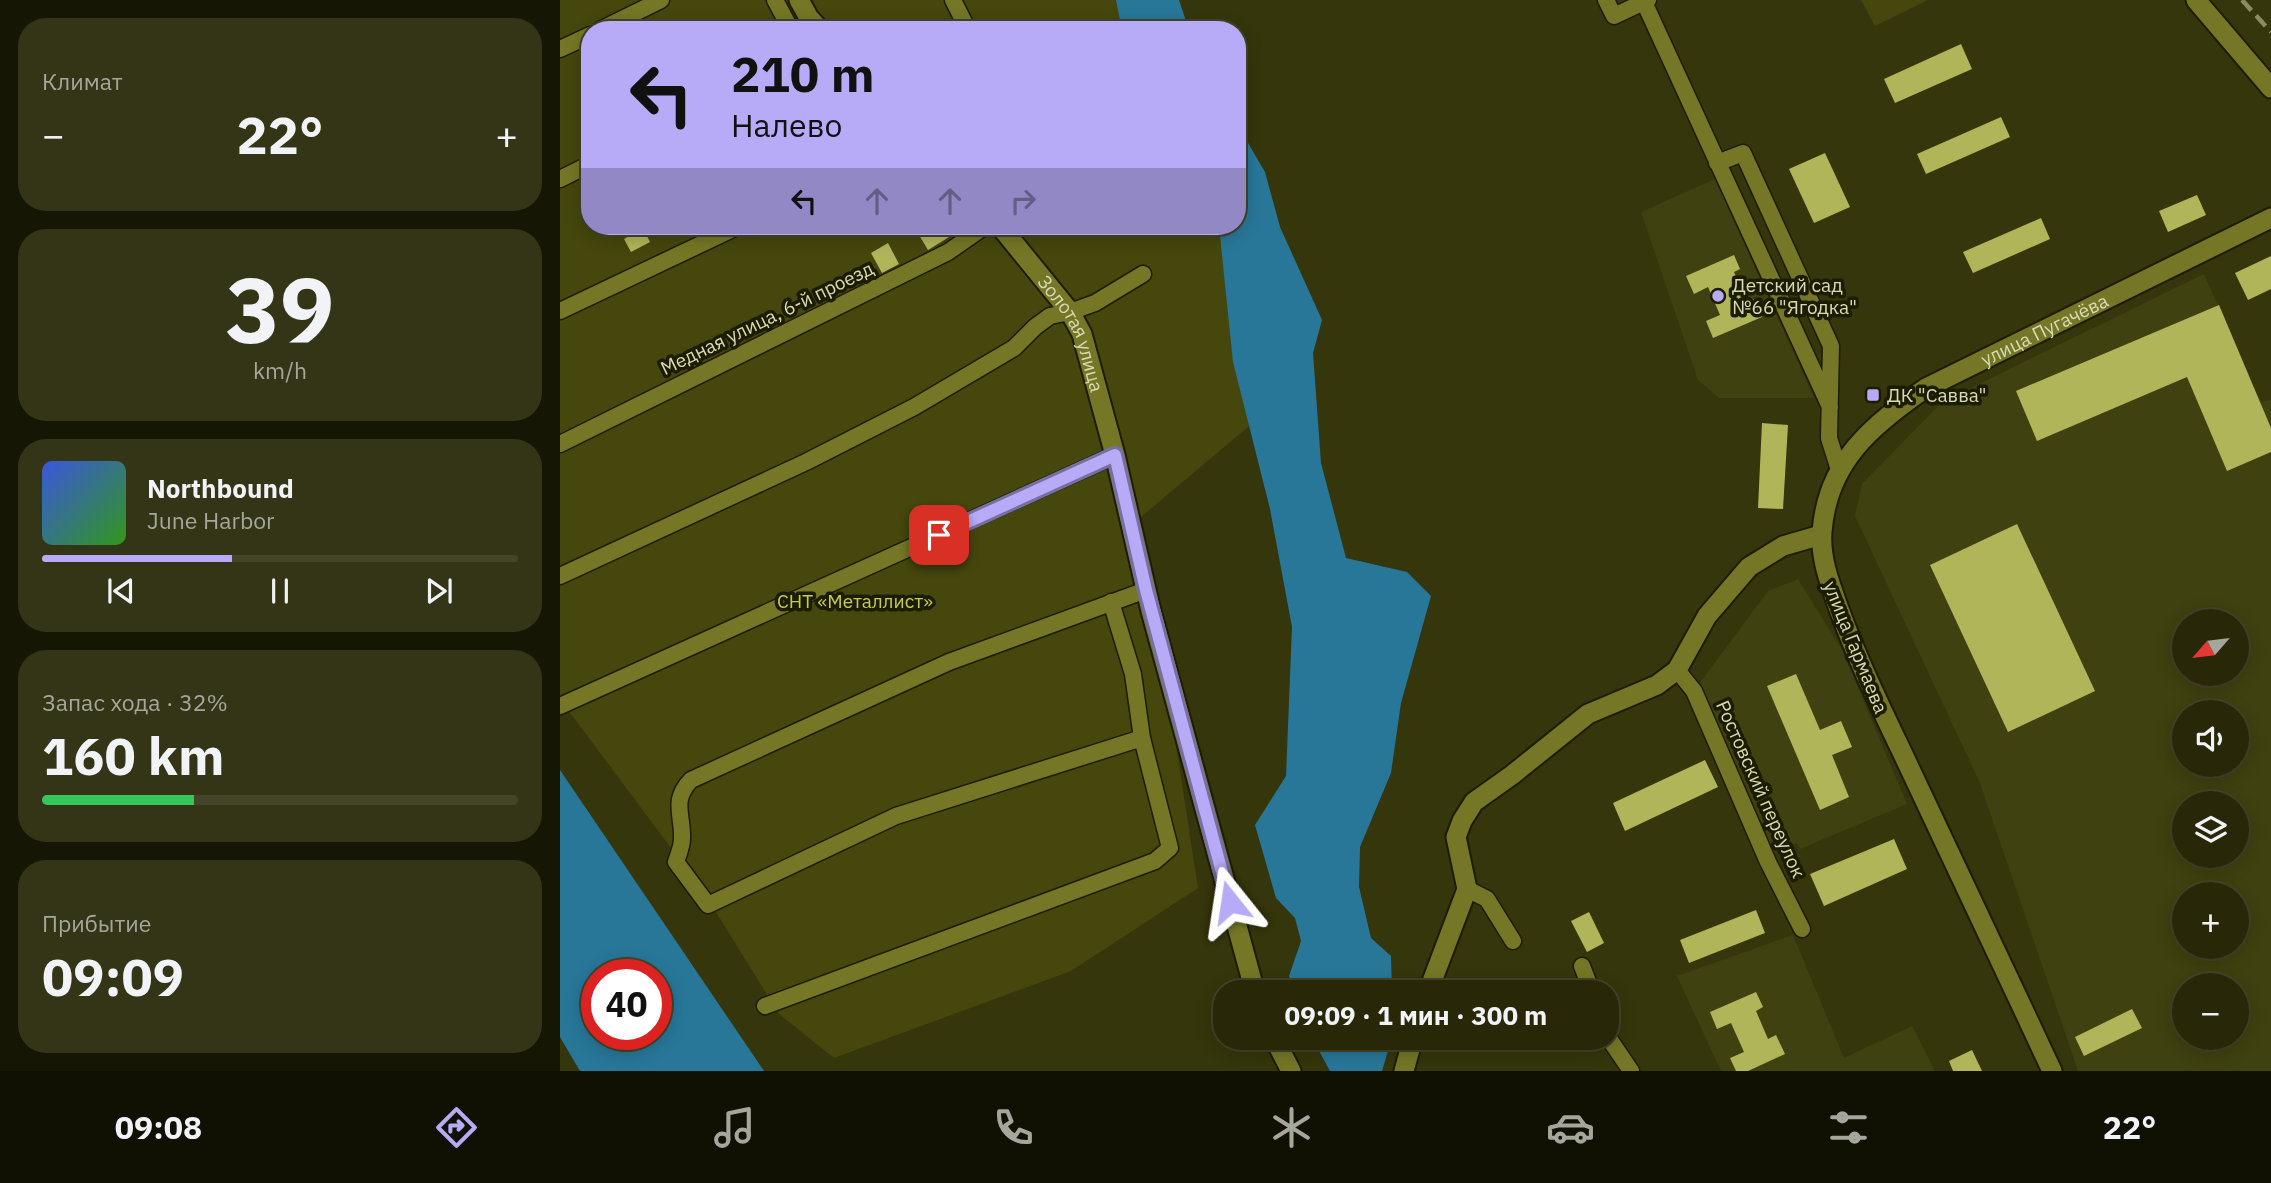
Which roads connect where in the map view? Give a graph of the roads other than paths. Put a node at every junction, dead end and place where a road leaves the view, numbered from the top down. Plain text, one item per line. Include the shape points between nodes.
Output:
1 (661, 0) edge
2 (775, 0) edge
3 (799, 0) edge
4 (953, 0) edge
5 (1606, 0) edge
6 (2196, 0) edge
7 (1646, 1) edge
8 (618, 21) edge
9 (786, 21) edge
10 (812, 21) edge
11 (964, 21) edge
12 (581, 39) edge
13 (560, 49) edge
14 (2271, 88) edge
15 (1717, 163) junction
16 (581, 168) edge
17 (560, 178) edge
18 (2271, 218) edge
19 (720, 235) edge
20 (972, 235) edge
21 (1007, 235) edge
22 (1143, 274) dead end
23 (560, 311) edge
24 (1070, 312) junction
25 (1830, 407) junction
26 (560, 444) edge
27 (1115, 455) junction
28 (1839, 470) junction
29 (1821, 534) junction
30 (560, 576) edge
31 (1146, 590) junction
32 (1111, 601) junction
33 (1676, 670) junction
34 (560, 706) edge
35 (1142, 738) junction
36 (1467, 889) junction
37 (1802, 929) dead end
38 (1513, 941) dead end
39 (1583, 966) dead end
40 (1252, 980) edge
41 (1433, 980) edge
42 (1588, 980) edge
43 (765, 1006) dead end
44 (1280, 1050) edge
45 (1410, 1050) edge
46 (1617, 1050) edge
47 (1291, 1071) edge
48 (1404, 1071) edge
49 (1631, 1071) edge
50 (2052, 1071) edge

1 - 8 street
2 - 9 street
3 - 10 street
4 - 11 street
5 - 7 street via 1614,16
6 - 14 street
7 - 15 street
12 - 13 street
15 - 25 street
15 - 25 street via 1743,153 1832,346
16 - 17 street
18 - 28 street, улица Пугачёва via 1926,388 1872,429
19 - 23 street
20 - 26 street, Медная улица, 6-й проезд via 947,252
21 - 24 street, Золотая улица
22 - 24 street via 1095,303
24 - 27 street, Золотая улица via 1082,334
24 - 30 street via 1050,316 1014,348 914,407
25 - 28 street via 1829,438
27 - 31 street, Золотая улица
27 - 34 street
28 - 29 street, улица Гармаева via 1825,506
29 - 33 street via 1783,546 1749,567 1707,616
29 - 50 street, улица Гармаева via 1826,573 1856,654
31 - 32 street
31 - 40 street, Золотая улица
32 - 35 street via 1133,674
32 - 35 street via 949,662 691,780 678,798 682,841 676,862 708,905 896,816
33 - 36 street via 1657,685 1588,714 1474,802 1456,837
33 - 37 street, Ростовский переулок via 1694,691
35 - 43 street via 1170,848 1164,856
36 - 38 street via 1487,899
36 - 41 street
39 - 42 street
44 - 47 street
45 - 48 street
46 - 49 street

